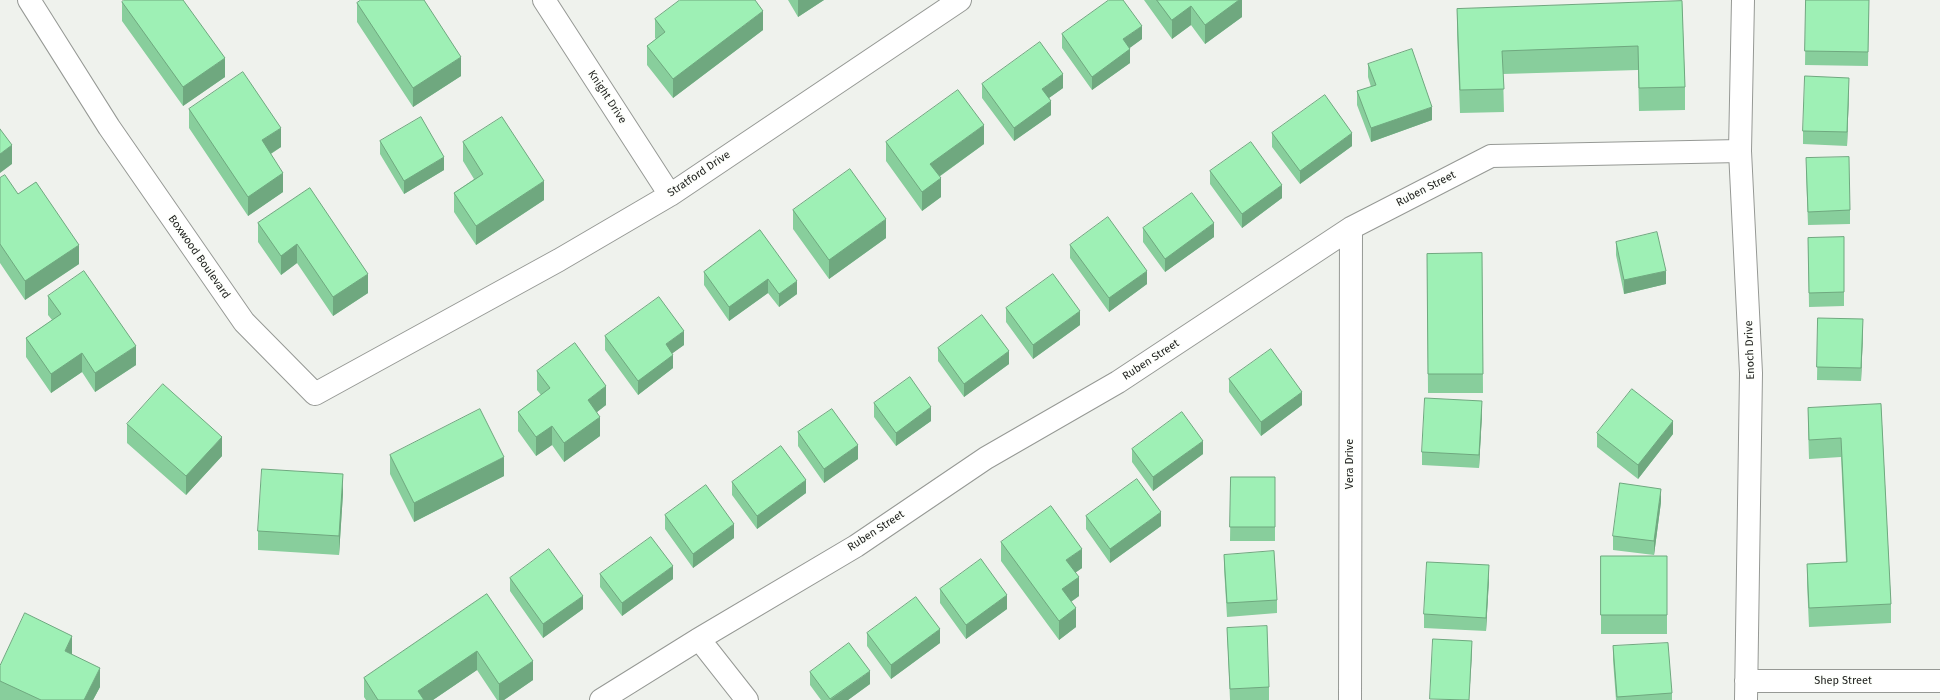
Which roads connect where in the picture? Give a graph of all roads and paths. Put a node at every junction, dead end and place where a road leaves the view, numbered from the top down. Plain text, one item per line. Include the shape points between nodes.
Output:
1 (29, 0) edge
2 (544, 0) edge
3 (960, 0) edge
4 (1743, 0) edge
5 (1740, 151) junction
6 (670, 195) junction
7 (1351, 228) junction
8 (428, 332) joint
9 (698, 639) junction
10 (1940, 681) edge
11 (1746, 691) edge
12 (601, 700) edge
13 (747, 700) edge
14 (1350, 700) edge

1 - 8 street, Boxwood Boulevard via 108,128 244,322 315,394
2 - 6 street, Knight Drive
3 - 6 street, Stratford Drive
4 - 5 street, Enoch Drive
5 - 7 street, Ruben Street via 1491,156
5 - 11 street, Enoch Drive via 1751,373
6 - 8 street, Stratford Drive
7 - 9 street, Ruben Street via 1118,382 986,458 856,546
7 - 14 street, Vera Drive
9 - 12 street, Ruben Street
9 - 13 street
10 - 11 street, Shep Street

